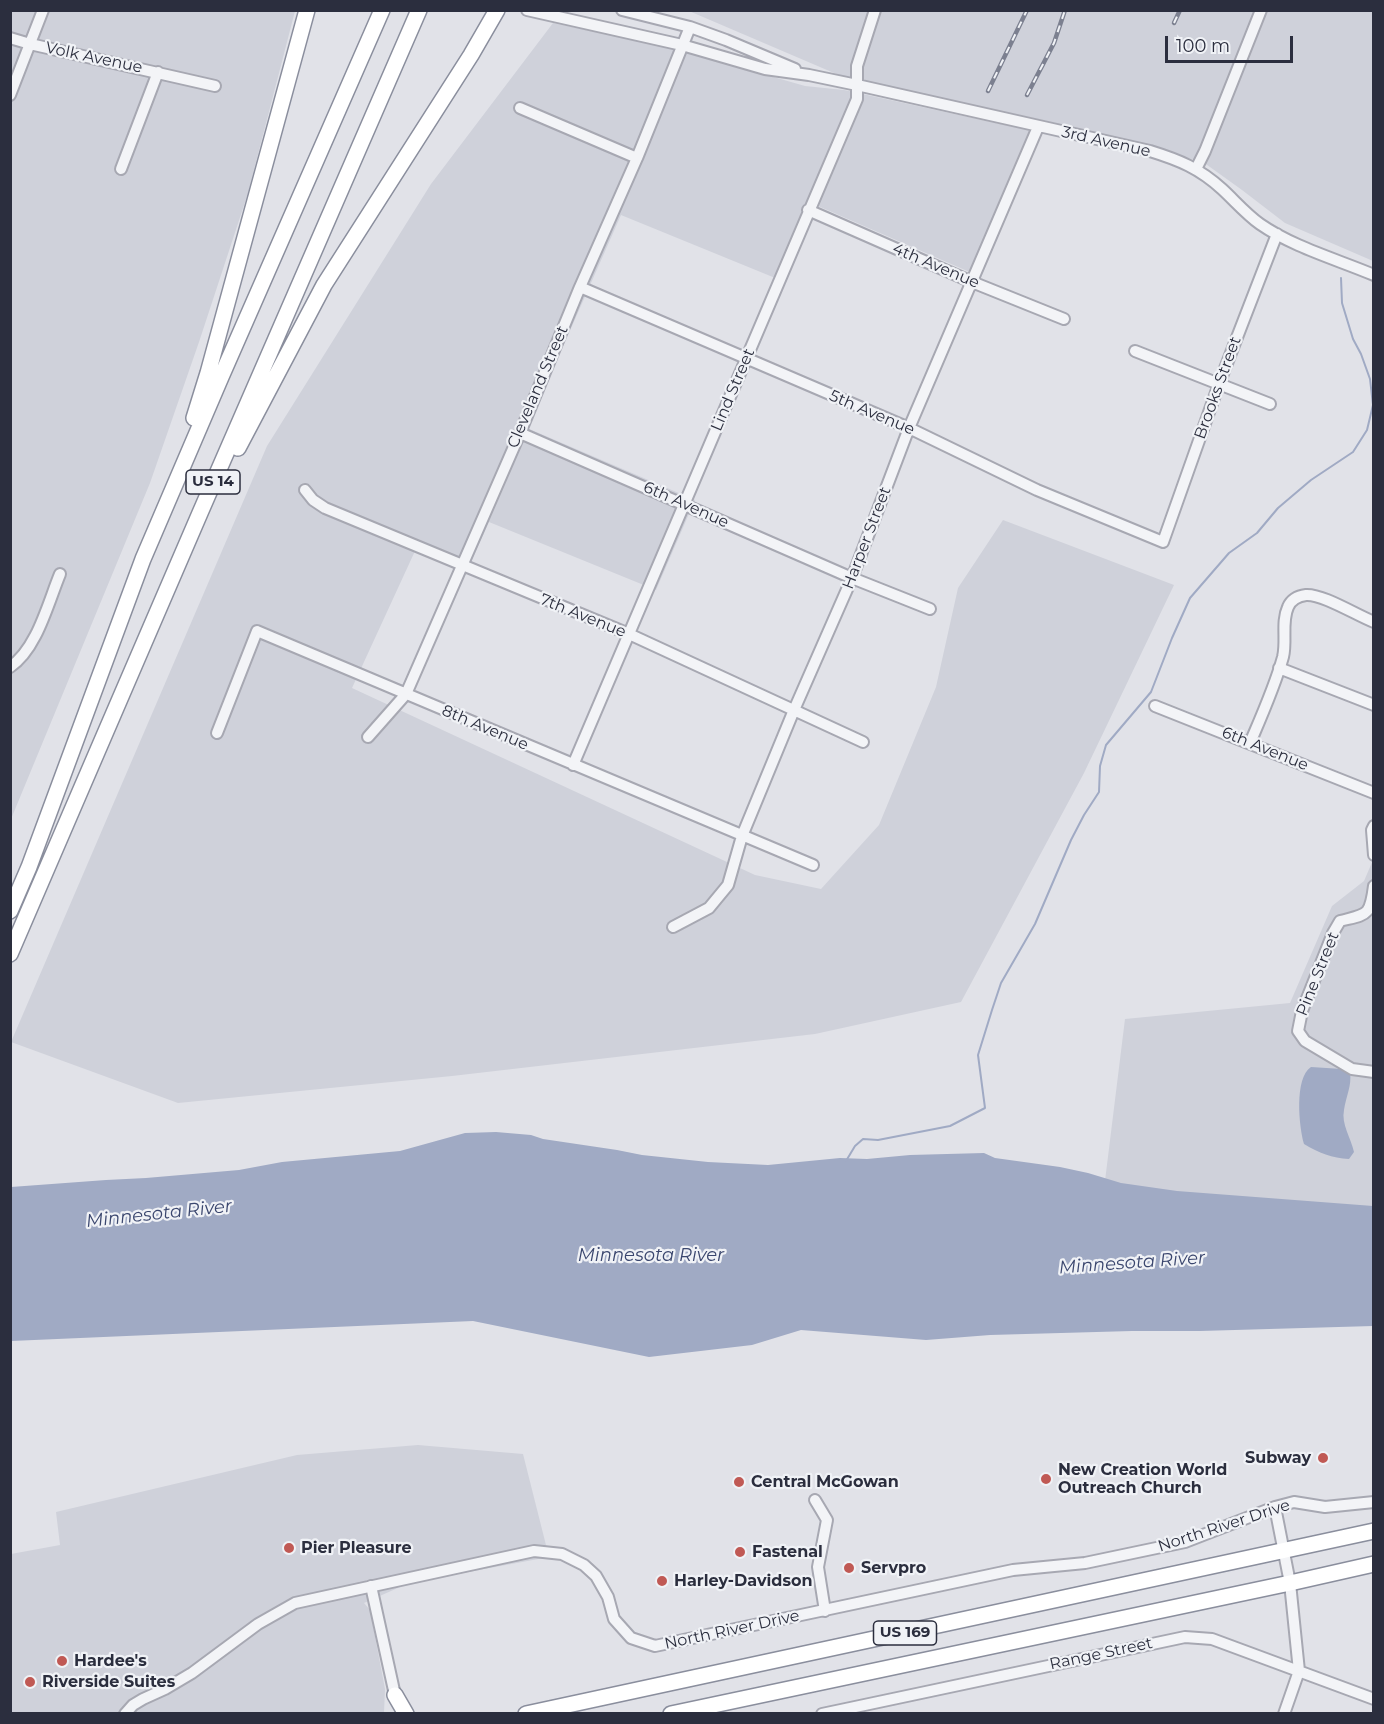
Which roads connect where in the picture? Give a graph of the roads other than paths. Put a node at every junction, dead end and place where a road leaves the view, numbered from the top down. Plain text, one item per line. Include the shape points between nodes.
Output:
1 (43, 10) edge
2 (307, 10) edge
3 (382, 10) edge
4 (497, 10) edge
5 (527, 10) edge
6 (622, 10) edge
7 (875, 10) edge
8 (1261, 10) edge
9 (419, 11) edge
10 (690, 27) junction
11 (10, 38) edge
12 (30, 45) junction
13 (682, 45) junction
14 (158, 72) junction
15 (809, 75) junction
16 (857, 85) junction
17 (215, 86) dead end
18 (10, 95) edge
19 (520, 108) dead end
20 (1038, 127) junction
21 (637, 158) junction
22 (121, 168) dead end
23 (1196, 169) junction
24 (808, 210) junction
25 (1277, 234) junction
26 (1374, 274) edge
27 (972, 282) junction
28 (580, 287) junction
29 (1064, 320) dead end
30 (1136, 351) dead end
31 (746, 359) junction
32 (1219, 384) junction
33 (1270, 404) dead end
34 (909, 428) junction
35 (520, 433) junction
36 (305, 490) dead end
37 (684, 504) junction
38 (200, 513) junction
39 (1163, 542) joint
40 (143, 559) junction
41 (462, 566) junction
42 (60, 574) dead end
43 (852, 578) junction
44 (930, 609) dead end
45 (1374, 622) edge
46 (629, 634) junction
47 (10, 667) edge
48 (1279, 668) junction
49 (406, 694) junction
50 (1374, 705) edge
51 (1155, 706) dead end
52 (794, 710) junction
53 (217, 733) dead end
54 (368, 737) dead end
55 (863, 741) dead end
56 (1250, 743) junction
57 (573, 765) junction
58 (1374, 793) edge
59 (1374, 826) edge
60 (741, 836) junction
61 (1374, 855) edge
62 (813, 865) dead end
63 (1374, 886) edge
64 (10, 911) edge
65 (673, 927) dead end
66 (10, 954) edge
67 (1374, 1072) edge
68 (814, 1500) dead end
69 (1374, 1502) edge
70 (1275, 1507) junction
71 (1374, 1531) edge
72 (1284, 1551) junction
73 (1374, 1564) edge
74 (1290, 1583) junction
75 (371, 1586) junction
76 (825, 1611) junction
77 (1299, 1671) junction
78 (395, 1695) junction
79 (1374, 1699) edge
80 (850, 1710) edge
81 (125, 1713) edge
82 (392, 1713) edge
83 (406, 1713) edge
84 (526, 1713) edge
85 (671, 1713) edge
86 (822, 1713) edge
87 (1284, 1713) edge

1 - 12 street
2 - 40 highway via 201,398
3 - 40 highway, US 14
4 - 38 highway via 324,285
5 - 13 street, 3rd Avenue
6 - 10 street, 3rd Avenue
7 - 16 street, Lind Street via 857,66
8 - 23 street
9 - 38 highway, US 14
10 - 13 street, Cleveland Street
10 - 15 street, 3rd Avenue
11 - 12 street, Volk Avenue
12 - 14 street, Volk Avenue
12 - 18 street
13 - 15 street, 3rd Avenue via 765,69
13 - 21 street, Cleveland Street
14 - 17 street, Volk Avenue
14 - 22 street, Volk Avenue
15 - 16 street, 3rd Avenue
16 - 20 street, 3rd Avenue
16 - 24 street, Lind Street via 856,99
19 - 21 street
20 - 23 street, 3rd Avenue via 1150,151
20 - 27 street, Harper Street
21 - 28 street, Cleveland Street
23 - 25 street, 3rd Avenue via 1258,223
24 - 27 street, 4th Avenue
24 - 31 street, Lind Street
25 - 26 street, 3rd Avenue
25 - 32 street, Brooks Street
27 - 29 street, 4th Avenue
27 - 34 street, Harper Street
28 - 31 street, 5th Avenue
28 - 35 street, Cleveland Street
30 - 32 street
31 - 34 street, 5th Avenue
31 - 37 street, Lind Street
32 - 33 street
32 - 39 street, Brooks Street
34 - 39 street, 5th Avenue via 1037,490
34 - 43 street, Harper Street
35 - 37 street, 6th Avenue
35 - 41 street, Cleveland Street
36 - 41 street, 7th Avenue via 325,508
37 - 43 street, 6th Avenue
37 - 46 street, Lind Street
38 - 66 highway, US 14
40 - 64 highway, US 14
41 - 46 street, 7th Avenue
41 - 49 street, Cleveland Street
42 - 47 street via 33,641
43 - 44 street, 6th Avenue
43 - 52 street, Harper Street
45 - 48 street via 1318,597 1295,598 1285,615
46 - 52 street, 7th Avenue
46 - 57 street, Lind Street
48 - 50 street
48 - 56 street
49 - 53 street, 8th Avenue via 257,631
49 - 54 street, Cleveland Street
49 - 57 street, 8th Avenue
51 - 56 street, 6th Avenue
52 - 55 street, 7th Avenue
52 - 60 street, Harper Street
56 - 58 street, 6th Avenue
57 - 60 street, 8th Avenue
59 - 61 street
60 - 62 street, 8th Avenue
60 - 65 street, Harper Street via 728,885 709,908
63 - 67 street, Pine Street via 1370,908 1364,915 1340,921 1333,933 1298,1031 1305,1041 1352,1069
68 - 76 street via 827,1520 818,1567
69 - 70 street, North River Drive via 1325,1507 1294,1502
70 - 72 street
70 - 76 street, North River Drive via 1185,1542 1085,1563 1013,1570
71 - 72 highway, US 169
72 - 74 street
72 - 84 highway, US 169
73 - 74 highway, US 169
74 - 77 street
74 - 85 highway, US 169
75 - 76 street, North River Drive via 534,1551 562,1554 596,1576 614,1619 631,1638 655,1646
75 - 78 street
75 - 81 street, North River Drive via 295,1603
77 - 79 street, Range Street
77 - 80 street, Range Street via 1212,1639 1185,1637
77 - 87 street
78 - 82 highway
78 - 83 highway
80 - 86 street, Range Street

